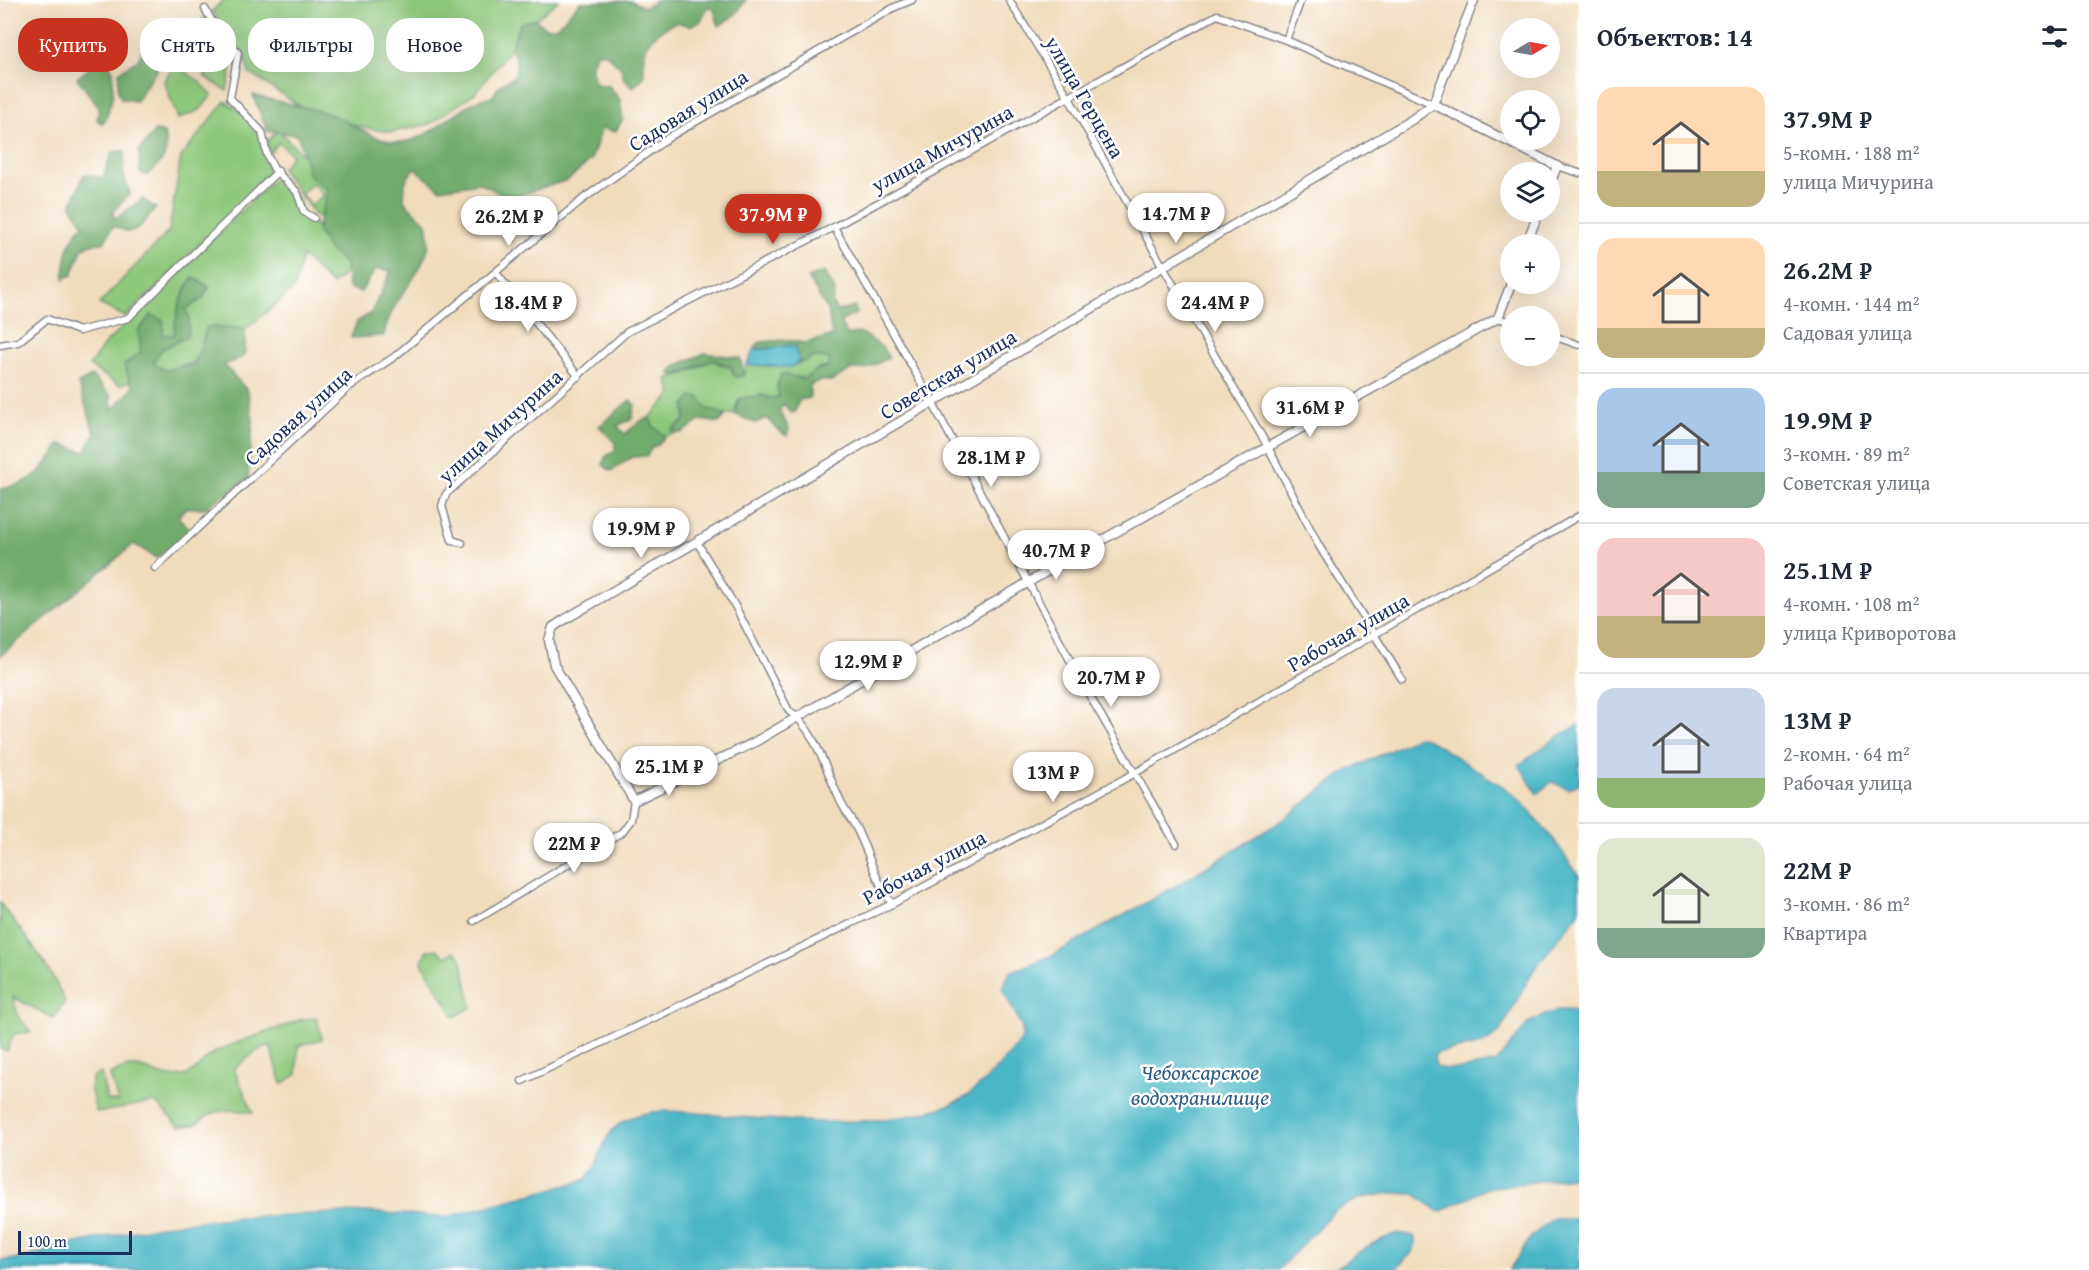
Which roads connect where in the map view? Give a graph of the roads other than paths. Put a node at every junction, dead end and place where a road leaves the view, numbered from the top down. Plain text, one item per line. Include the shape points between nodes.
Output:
1 (912, 0) edge
2 (1009, 0) edge
3 (1301, 0) edge
4 (1474, 0) edge
5 (205, 9) dead end
6 (1286, 40) junction
7 (1068, 96) junction
8 (1433, 104) junction
9 (1549, 162) edge
10 (1560, 167) edge
11 (278, 171) junction
12 (1579, 173) edge
13 (314, 219) dead end
14 (834, 227) junction
15 (1163, 267) junction
16 (497, 274) junction
17 (1507, 294) edge
18 (1498, 318) joint
19 (1560, 338) edge
20 (0, 345) edge
21 (1579, 345) edge
22 (579, 377) junction
23 (933, 404) junction
24 (1268, 447) junction
25 (1579, 516) edge
26 (697, 542) junction
27 (462, 543) dead end
28 (155, 568) dead end
29 (1028, 582) junction
30 (1374, 637) junction
31 (1402, 679) dead end
32 (799, 717) junction
33 (1135, 773) junction
34 (634, 801) junction
35 (1176, 844) dead end
36 (892, 904) junction
37 (474, 921) dead end
38 (522, 1081) dead end

1 - 16 street, Садовая улица via 671,136 583,199
2 - 7 street, улица Герцена
3 - 6 street
4 - 8 street
5 - 11 street via 238,53 230,98 262,132 267,155
6 - 7 street, улица Мичурина via 1217,15
6 - 8 street
7 - 14 street, улица Мичурина
7 - 15 street, улица Герцена
8 - 9 street
8 - 15 street, Советская улица via 1390,134
10 - 12 street
11 - 13 street via 297,192 304,212
11 - 20 street via 128,318 79,331 47,319 18,342
14 - 22 street, улица Мичурина via 627,332
14 - 23 street
15 - 23 street, Советская улица
15 - 24 street, улица Герцена
16 - 22 street
16 - 28 street, Садовая улица via 394,357 350,387
17 - 18 street
18 - 24 street
19 - 21 street
22 - 27 street, улица Мичурина via 446,494 442,506 452,540
23 - 26 street, Советская улица
23 - 29 street
24 - 29 street
24 - 30 street, улица Герцена via 1319,546
25 - 30 street, Рабочая улица
26 - 32 street via 735,606 784,703
26 - 34 street, Советская улица via 553,627 549,640 554,665
29 - 32 street
29 - 33 street
30 - 31 street, улица Герцена
30 - 33 street, Рабочая улица
32 - 34 street via 712,765
32 - 36 street via 859,833 877,882
33 - 35 street
33 - 36 street, Рабочая улица
34 - 37 street via 631,820 622,832
36 - 38 street, Рабочая улица

